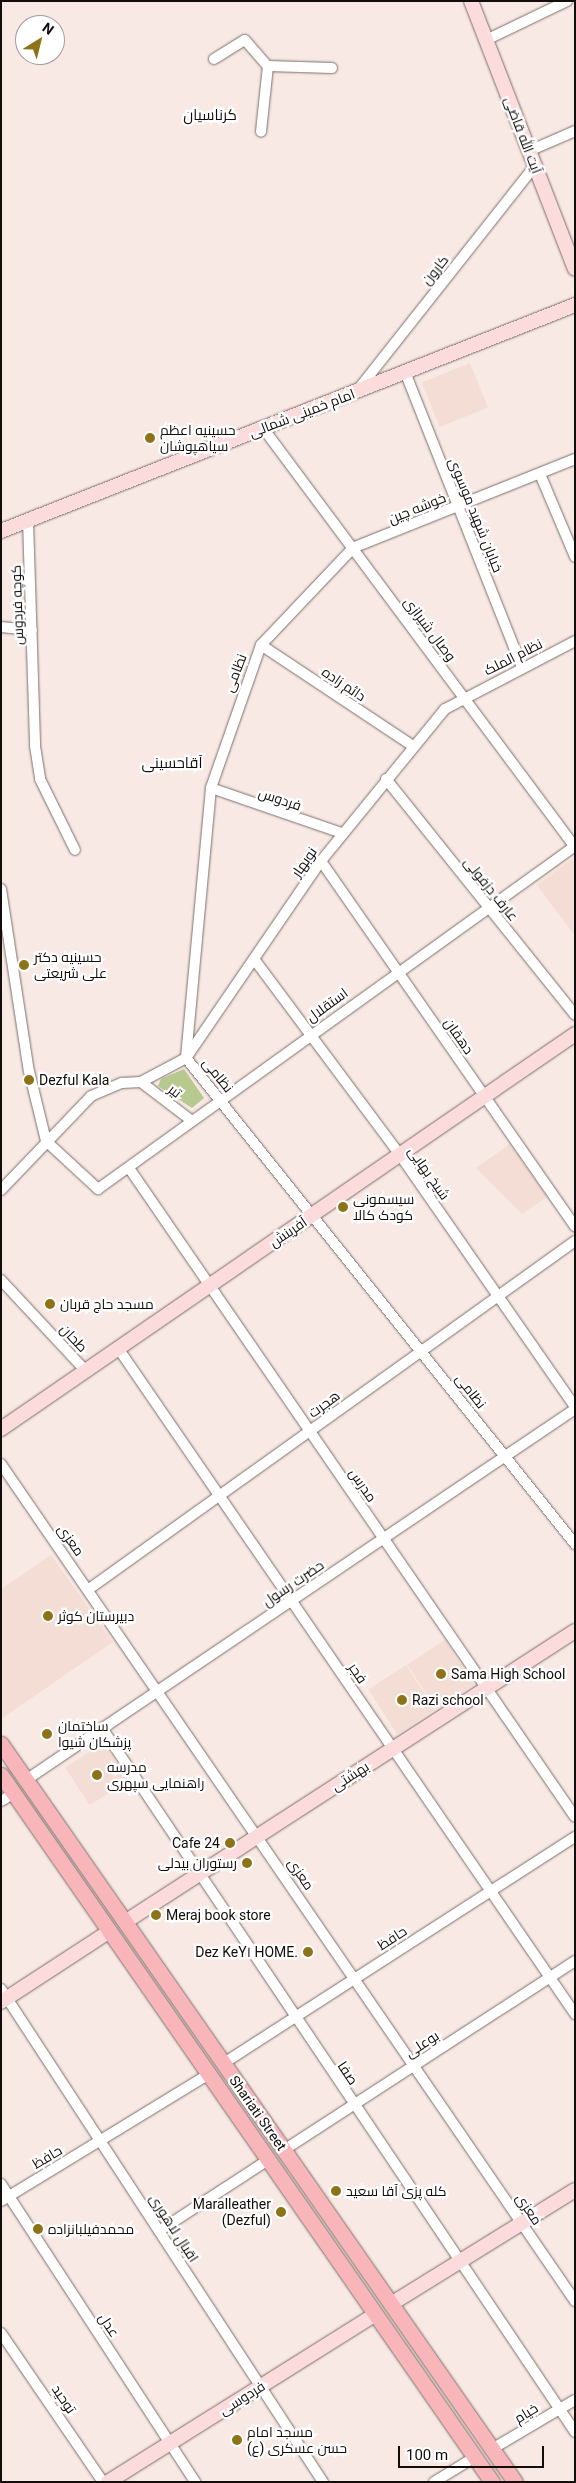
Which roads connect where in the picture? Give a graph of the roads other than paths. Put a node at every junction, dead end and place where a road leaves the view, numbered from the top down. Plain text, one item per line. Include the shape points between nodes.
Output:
1 (471, 1) edge
2 (567, 1) edge
3 (486, 40) junction
4 (214, 59) dead end
5 (268, 66) junction
6 (332, 68) dead end
7 (575, 131) edge
8 (261, 132) dead end
9 (529, 151) junction
10 (535, 166) junction
11 (575, 269) edge
12 (575, 305) edge
13 (405, 372) junction
14 (356, 391) junction
15 (263, 428) junction
16 (575, 459) edge
17 (540, 474) junction
18 (458, 506) junction
19 (28, 520) junction
20 (1, 531) edge
21 (353, 548) junction
22 (575, 558) edge
23 (1, 627) edge
24 (32, 630) junction
25 (575, 641) edge
26 (261, 645) junction
27 (522, 668) junction
28 (464, 698) junction
29 (412, 746) junction
30 (386, 779) junction
31 (211, 788) junction
32 (342, 833) junction
33 (575, 846) edge
34 (75, 850) dead end
35 (321, 861) junction
36 (1, 889) edge
37 (487, 906) junction
38 (254, 959) junction
39 (398, 971) junction
40 (575, 1015) edge
41 (575, 1034) edge
42 (309, 1035) junction
43 (186, 1058) junction
44 (141, 1082) junction
45 (485, 1096) junction
46 (220, 1100) junction
47 (192, 1121) junction
48 (46, 1141) junction
49 (400, 1155) junction
50 (129, 1168) junction
51 (1, 1190) edge
52 (313, 1214) junction
53 (575, 1226) edge
54 (575, 1241) edge
55 (1, 1280) edge
56 (210, 1285) junction
57 (498, 1296) junction
58 (118, 1348) junction
59 (422, 1351) junction
60 (86, 1371) junction
61 (575, 1408) edge
62 (1, 1429) edge
63 (310, 1431) junction
64 (505, 1456) junction
65 (1, 1464) edge
66 (220, 1495) junction
67 (383, 1538) junction
68 (575, 1544) edge
69 (89, 1589) junction
70 (292, 1600) junction
71 (575, 1631) edge
72 (486, 1688) junction
73 (159, 1690) junction
74 (102, 1728) junction
75 (1, 1744) edge
76 (393, 1749) junction
77 (1, 1775) edge
78 (26, 1780) junction
79 (7, 1797) edge
80 (575, 1817) edge
81 (258, 1836) junction
82 (575, 1837) edge
83 (199, 1874) junction
84 (491, 1891) junction
85 (125, 1922) junction
86 (110, 1931) junction
87 (575, 1961) edge
88 (550, 1977) junction
89 (355, 1978) junction
90 (3, 1996) edge
91 (575, 2014) edge
92 (294, 2018) junction
93 (224, 2063) junction
94 (414, 2065) junction
95 (209, 2074) junction
96 (354, 2105) junction
97 (100, 2140) junction
98 (284, 2150) junction
99 (268, 2160) junction
100 (1, 2184) edge
101 (575, 2190) edge
102 (5, 2198) edge
103 (522, 2223) junction
104 (159, 2230) junction
105 (459, 2262) junction
106 (575, 2301) edge
107 (391, 2304) junction
108 (376, 2314) junction
109 (1, 2333) edge
110 (261, 2386) junction
111 (575, 2400) edge
112 (559, 2409) junction
113 (575, 2432) edge
114 (169, 2443) junction
115 (492, 2449) junction
116 (474, 2457) junction
117 (103, 2482) edge
118 (108, 2482) edge
119 (194, 2482) edge
120 (323, 2482) edge
121 (434, 2482) edge
122 (492, 2482) edge
123 (515, 2482) edge

1 - 3 main road, آیت الله قاضی
2 - 3 street
3 - 9 main road, آیت الله قاضی
4 - 5 street via 245,40
5 - 6 street
5 - 8 street
7 - 9 street
9 - 10 main road, آیت الله قاضی
10 - 11 main road, آیت الله قاضی
10 - 14 street, کارون
12 - 13 main road, امام خمینی شمالی
13 - 14 main road, امام خمینی شمالی
13 - 18 street, خیابان شهید موسوی
14 - 15 main road, امام خمینی شمالی
15 - 19 main road, امام خمینی شمالی
15 - 21 street, وصال شیرازی
16 - 17 street, خوشه چین
17 - 18 street, خوشه چین
17 - 22 street
18 - 21 street, خوشه چین
18 - 27 street, خیابان شهید موسوی
19 - 20 main road, امام خمینی شمالی
19 - 24 street, کوچه فردوس
21 - 26 street, نظامی
21 - 28 street, وصال شیرازی
23 - 24 street
24 - 34 street, کوچه فردوس via 40,779
25 - 27 street, نظام الملک
26 - 29 street, دائم زاده
26 - 31 street, نظامی
27 - 28 street, نظام الملک
28 - 29 street, نوبهار via 445,709
28 - 33 street, وصال شیرازی
29 - 30 street, نوبهار
30 - 32 street, نوبهار
30 - 37 street, عارف دزفولی
31 - 32 street, فردوس
31 - 43 street, نظامی
32 - 35 street, نوبهار
33 - 37 street, استقلال
35 - 38 street, نوبهار
35 - 39 street, دهقان
36 - 48 street via 29,1071
37 - 39 street, استقلال
37 - 40 street, عارف دزفولی
38 - 42 street, شیخ بهایی
38 - 43 street, نوبهار
39 - 42 street, استقلال
39 - 45 street, دهقان
41 - 45 main road, آفرینش
42 - 46 street, استقلال
42 - 49 street, شیخ بهایی
43 - 44 street
43 - 46 street, نظامی
44 - 47 street, تیر
44 - 48 street via 122,1083 91,1096
45 - 49 main road, آفرینش
45 - 53 street, دهقان
46 - 47 street, استقلال
46 - 52 street, نظامی
47 - 50 street, استقلال
48 - 50 street, استقلال via 98,1189
48 - 51 street
49 - 52 main road, آفرینش
49 - 57 street, شیخ بهایی
50 - 56 street, مدرس
52 - 56 main road, آفرینش
52 - 59 street, نظامی
54 - 57 street, هجرت
55 - 60 street, طحان
56 - 58 main road, آفرینش
56 - 63 street, مدرس
57 - 59 street, هجرت
57 - 61 street, شیخ بهایی
58 - 60 main road, آفرینش
58 - 66 street, فجر
59 - 63 street, هجرت
59 - 64 street, نظامی
60 - 62 main road, آفرینش
61 - 64 street, حضرت رسول
63 - 66 street, هجرت
63 - 67 street, مدرس
64 - 67 street, حضرت رسول
64 - 68 street, نظامی
65 - 69 street, معزی
66 - 69 street, هجرت
66 - 70 street, فجر
67 - 70 street, حضرت رسول
67 - 72 street, مدرس
69 - 73 street, معزی
70 - 73 street, حضرت رسول
70 - 76 street, فجر
71 - 72 main road, بهشتی
72 - 76 main road, بهشتی
72 - 80 street, مدرس
73 - 74 street, حضرت رسول
73 - 81 street, معزی
74 - 78 street, حضرت رسول
74 - 83 street, صفا
75 - 78 main road, Shariati Street
76 - 81 main road, بهشتی
76 - 84 street, فجر
77 - 79 main road, Shariati Street
78 - 85 main road, Shariati Street
79 - 86 main road, Shariati Street
81 - 83 main road, بهشتی
81 - 89 street, معزی
82 - 84 street, حافظ
83 - 85 main road, بهشتی
83 - 92 street, صفا
84 - 88 street, فجر
84 - 89 street, حافظ
85 - 93 main road, Shariati Street
86 - 90 main road
86 - 95 main road, Shariati Street
87 - 88 street, بوعلی
88 - 91 street, فجر
88 - 94 street, بوعلی
89 - 92 street, حافظ
89 - 94 street, معزی
90 - 97 street, اقبال لاهوری
92 - 93 street, حافظ
92 - 96 street, صفا
93 - 98 main road, Shariati Street
94 - 96 street, بوعلی
94 - 103 street, معزی
95 - 97 street, حافظ
95 - 99 main road, Shariati Street
96 - 98 street, بوعلی
96 - 105 street, صفا
97 - 102 street, حافظ
97 - 104 street, اقبال لاهوری
98 - 107 main road, Shariati Street
99 - 104 street
99 - 108 main road, Shariati Street
100 - 102 street, عدل
101 - 103 main road
102 - 114 street, عدل
103 - 105 main road
103 - 106 street, معزی
104 - 110 street, اقبال لاهوری
105 - 107 main road
105 - 112 street, صفا
107 - 108 main road
107 - 115 main road, Shariati Street
108 - 110 main road, فردوسی
108 - 116 main road, Shariati Street
109 - 117 street, توحید
110 - 114 main road, فردوسی
110 - 120 street, اقبال لاهوری
111 - 112 street, خیام
112 - 113 street, صفا
112 - 115 street, خیام
114 - 118 main road, فردوسی
114 - 119 street, عدل
115 - 123 main road, Shariati Street
116 - 121 street
116 - 122 main road, Shariati Street

